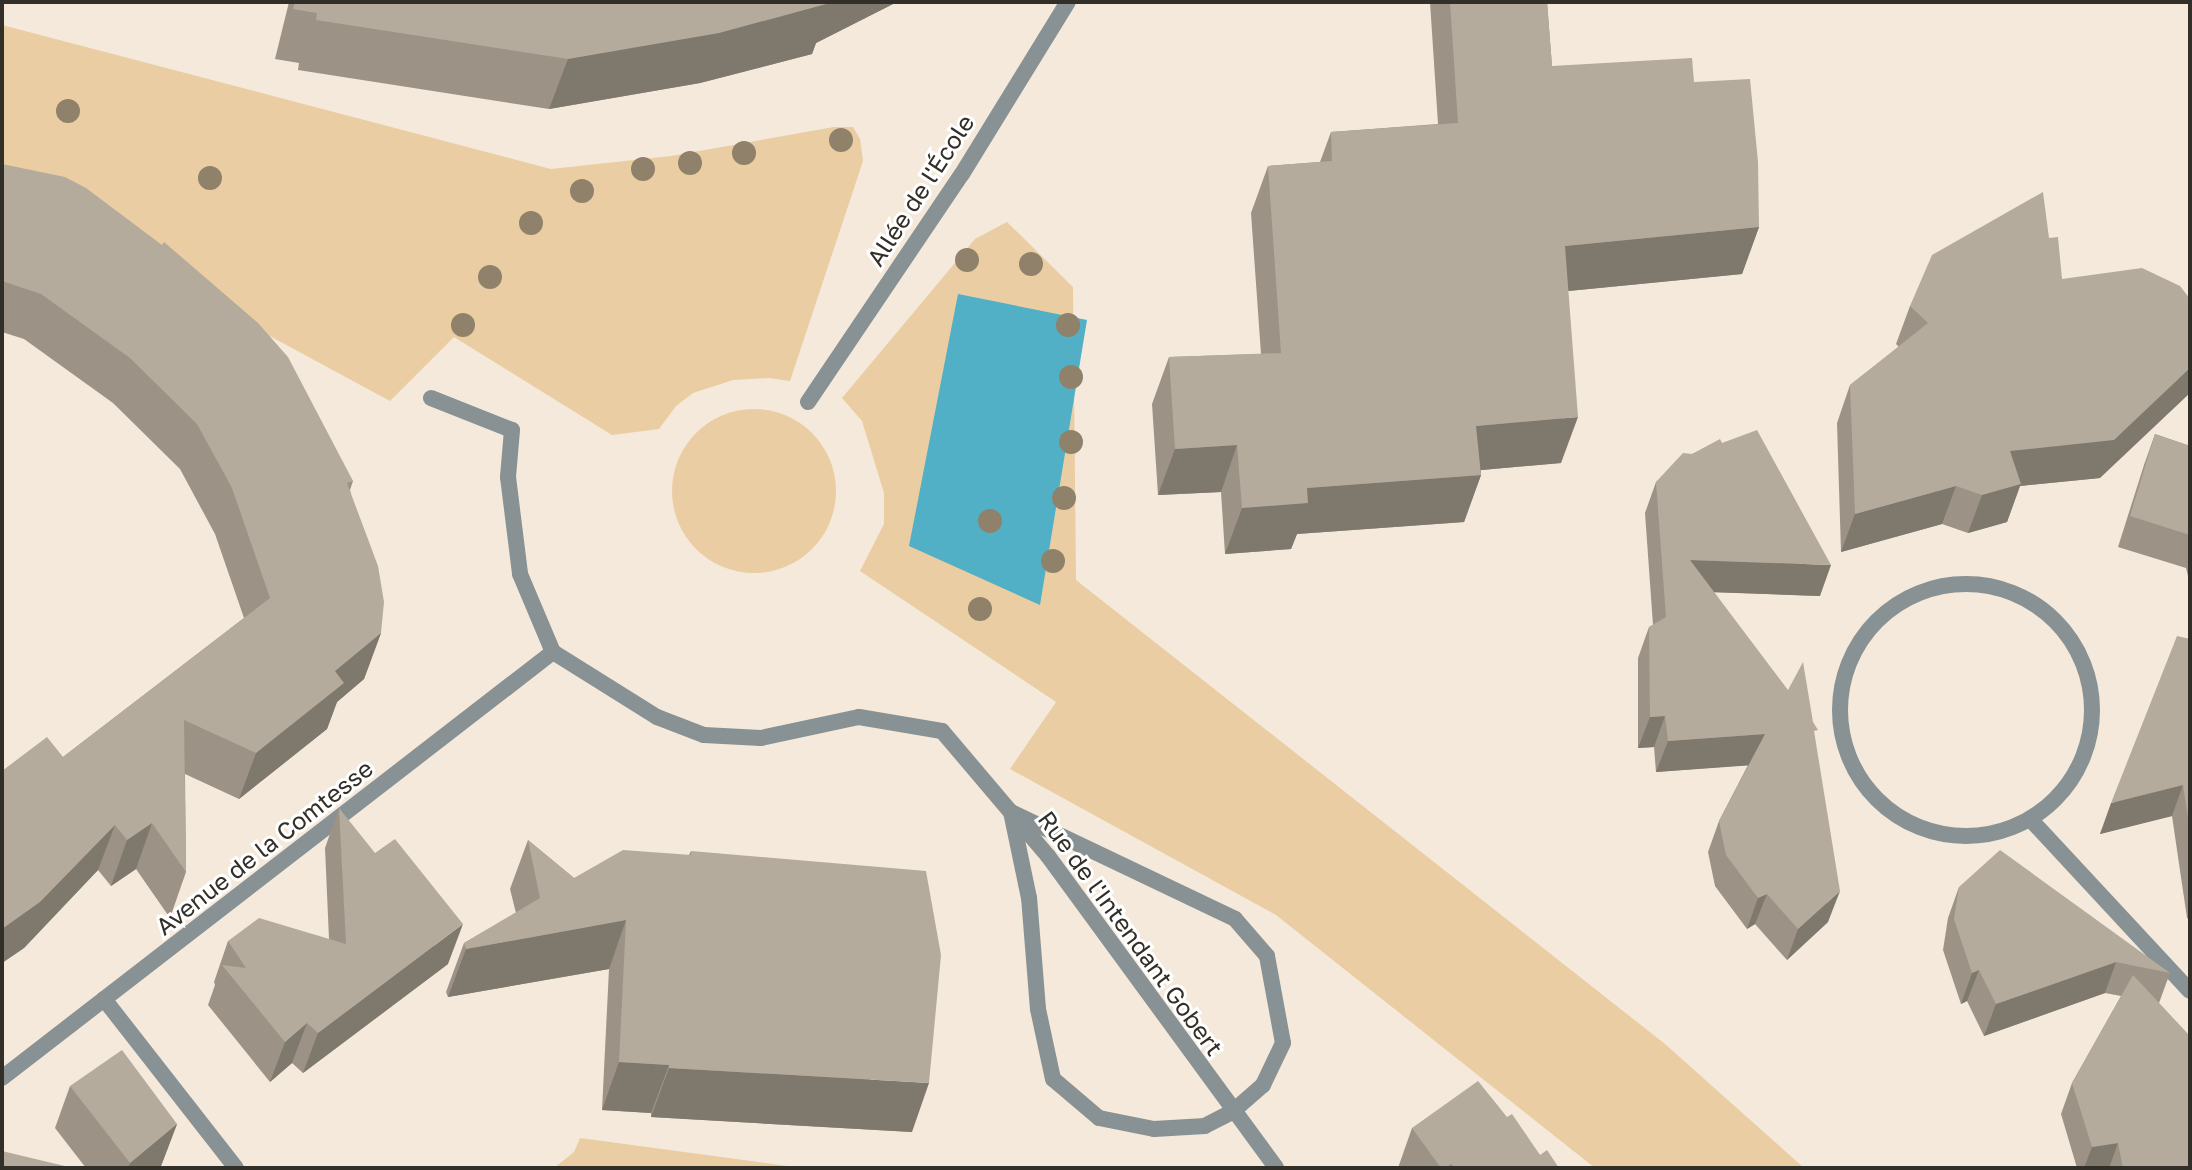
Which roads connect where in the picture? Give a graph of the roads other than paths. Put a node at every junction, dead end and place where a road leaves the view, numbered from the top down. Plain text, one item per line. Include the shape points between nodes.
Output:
1 (1068, 2) edge
2 (431, 398) dead end
3 (808, 402) dead end
4 (553, 652) junction
5 (1011, 812) junction
6 (2031, 820) junction
7 (2190, 991) edge
8 (104, 999) junction
9 (2, 1078) edge
10 (1232, 1112) junction
11 (236, 1168) edge
12 (1276, 1168) edge

1 - 3 street, Allée de l'École via 962,174
2 - 4 street via 512,430 508,477 520,574
4 - 5 street, Rue de l'Intendant Gobert via 657,717 704,735 761,738 859,717 942,731
4 - 8 street, Avenue de la Comtesse
5 - 10 street, Rue de l'Intendant Gobert
5 - 10 street via 1029,898 1038,1009 1053,1079 1099,1118 1154,1129 1205,1126
5 - 10 street via 1235,919 1267,956 1283,1043 1263,1085
6 - 6 street via 2064,792 2086,754 2094,711 2087,667 2065,630 2032,601 1994,586 1953,583 1913,595 1879,618 1854,650 1840,688 1840,730 1854,768 1878,801 1912,825 1952,836 1993,835
6 - 7 street
8 - 9 street, Avenue de la Comtesse
8 - 11 street
10 - 12 street, Rue de l'Intendant Gobert

